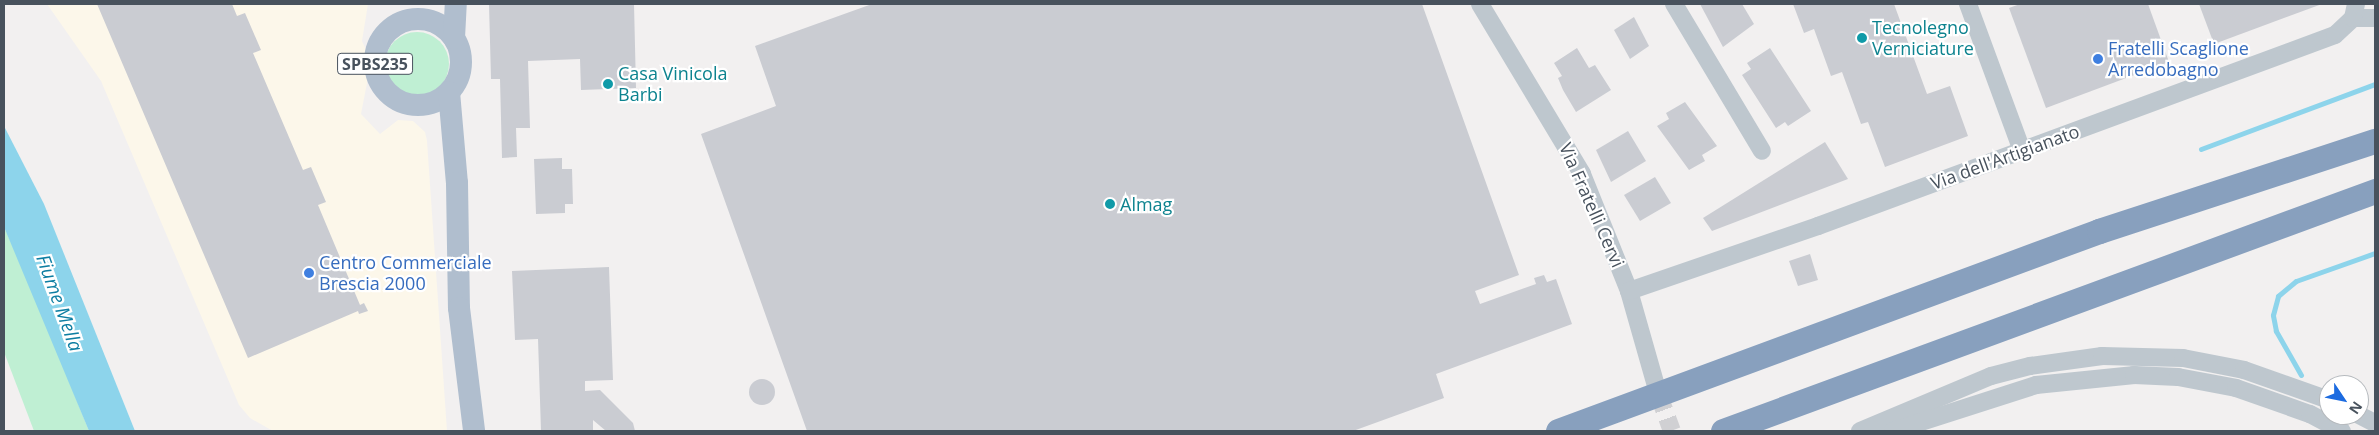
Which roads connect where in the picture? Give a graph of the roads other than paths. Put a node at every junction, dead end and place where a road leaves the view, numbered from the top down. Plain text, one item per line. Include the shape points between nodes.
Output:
1 (440, 4) edge
2 (456, 4) edge
3 (1480, 4) edge
4 (1674, 4) edge
5 (1968, 4) edge
6 (2354, 11) edge
7 (2375, 18) edge
8 (419, 19) junction
9 (454, 38) junction
10 (449, 92) junction
11 (417, 106) junction
12 (450, 137) junction
13 (2375, 141) edge
14 (2022, 150) junction
15 (1762, 151) dead end
16 (2375, 191) edge
17 (1629, 291) junction
18 (1658, 393) tunnel mouth
19 (2319, 396) edge
20 (474, 431) edge
21 (1558, 431) edge
22 (1723, 431) edge
23 (1860, 431) edge
24 (1893, 431) edge
25 (2342, 431) edge

1 - 8 main road, SPBS235
2 - 9 main road
3 - 17 street, Via Fratelli Cervi via 1582,174
4 - 15 street
5 - 14 street
6 - 7 street, Via dell'Artigianato
6 - 14 street, Via dell'Artigianato via 2335,35
8 - 9 main road via 444,28
8 - 11 main road, SPBS235 via 393,27 377,49 375,63 384,89 401,102
9 - 10 main road via 461,66
10 - 11 main road via 437,101
10 - 12 main road
11 - 12 main road, SPBS235
12 - 20 main road via 457,183 460,318
13 - 21 highway via 2099,231
14 - 17 street, Via dell'Artigianato
16 - 22 highway
17 - 18 street, Via Fratelli Cervi
19 - 23 street via 2244,370 2183,358 2102,356 2030,366 1991,376
24 - 25 street via 2036,385 2134,374 2178,377 2236,388 2310,414

